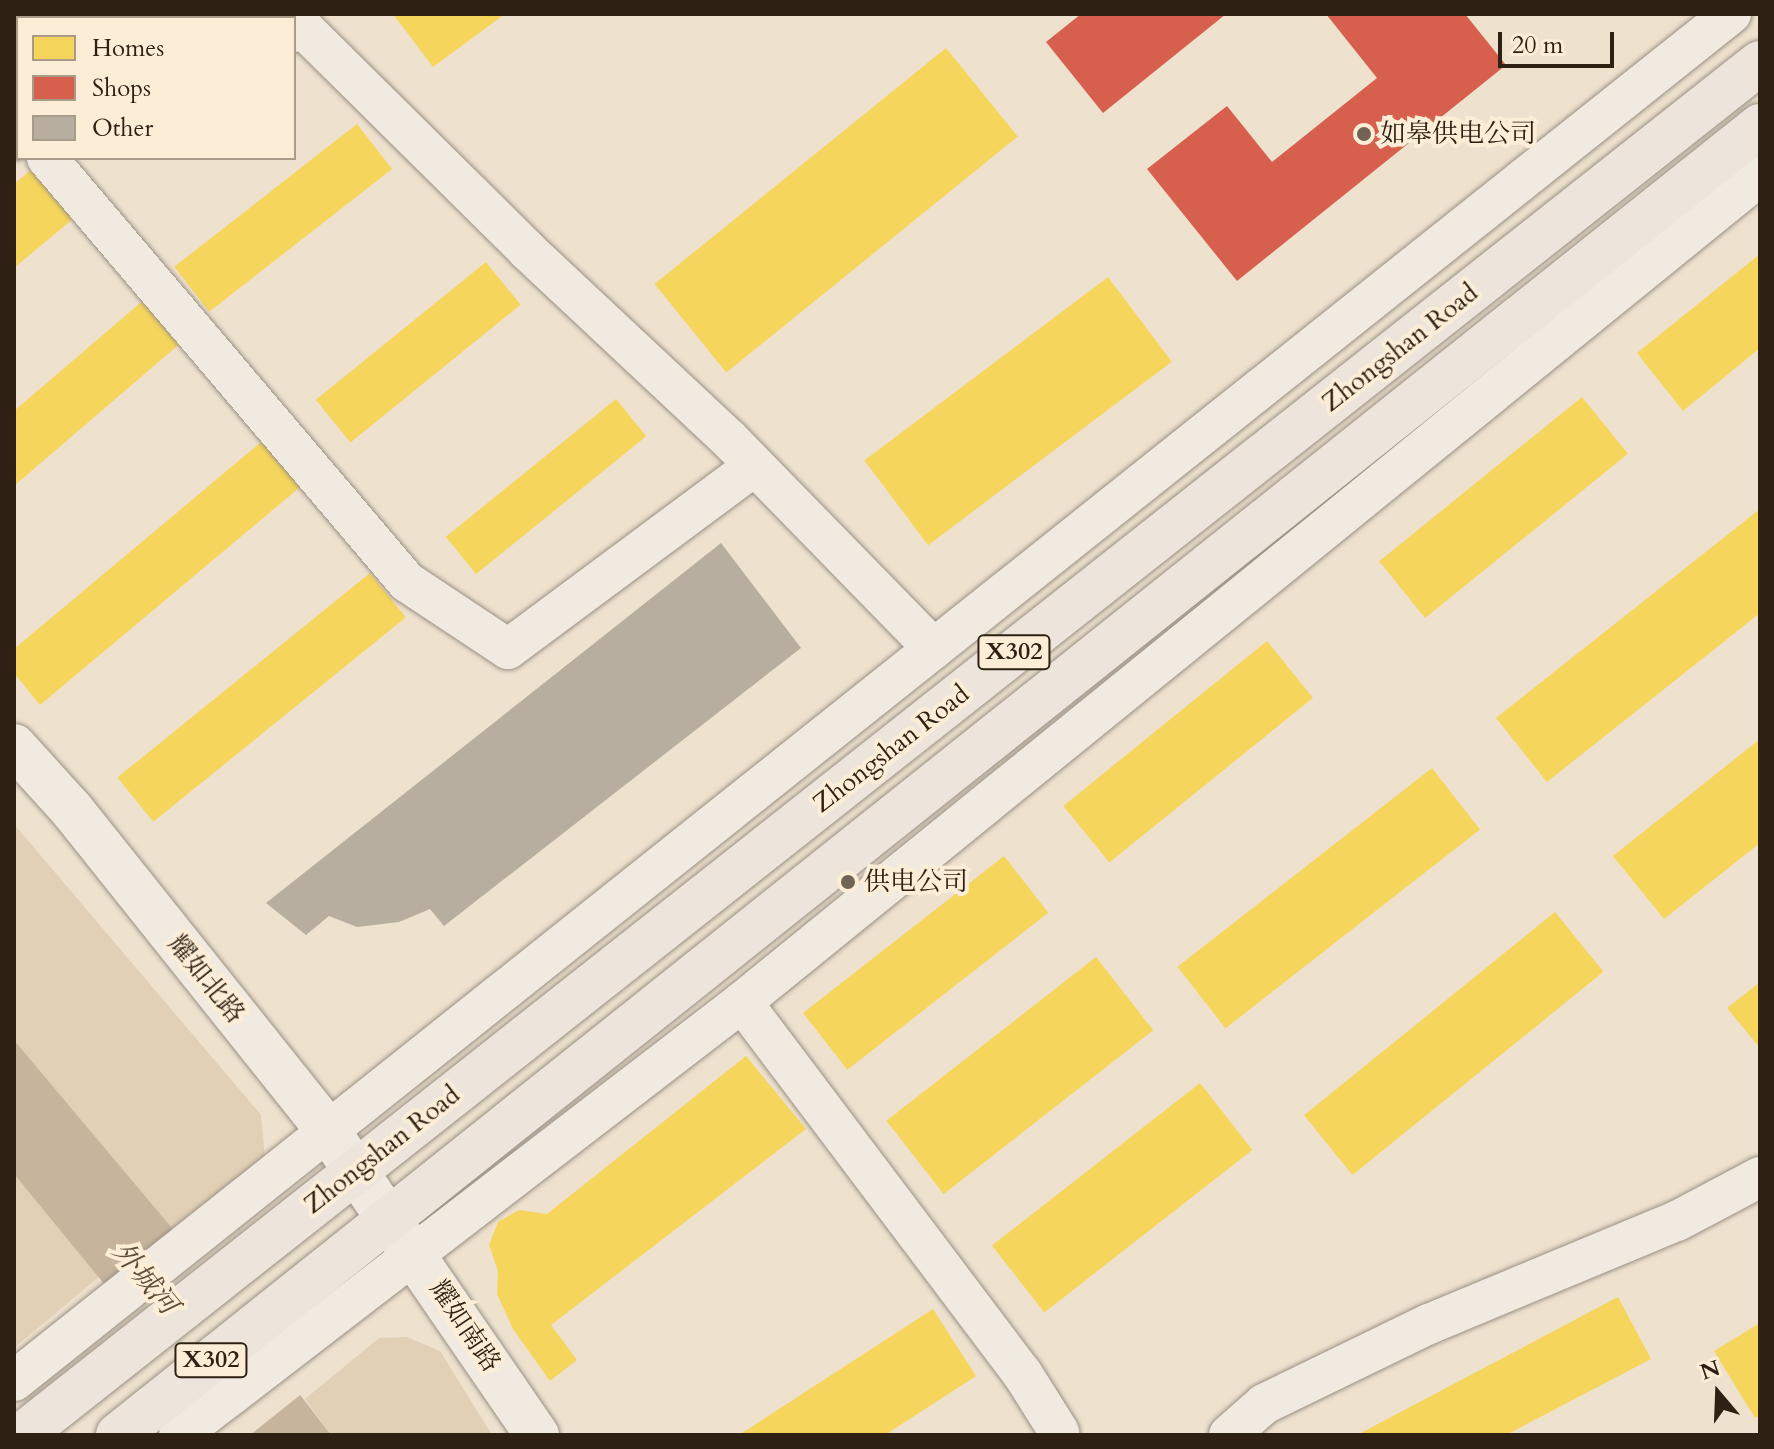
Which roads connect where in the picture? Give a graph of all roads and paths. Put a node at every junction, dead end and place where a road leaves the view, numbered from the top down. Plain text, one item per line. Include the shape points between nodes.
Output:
1 (1731, 14) edge
2 (296, 31) edge
3 (1760, 63) edge
4 (1760, 126) edge
5 (49, 160) edge
6 (1760, 176) edge
7 (753, 467) junction
8 (934, 649) junction
9 (14, 746) edge
10 (742, 1002) junction
11 (328, 1131) junction
12 (357, 1170) junction
13 (1760, 1177) edge
14 (402, 1235) junction
15 (317, 1300) junction
16 (14, 1381) edge
17 (1058, 1434) edge
18 (22, 1435) edge
19 (118, 1435) edge
20 (179, 1435) edge
21 (537, 1435) edge
22 (1229, 1435) edge

1 - 8 street
2 - 7 street via 303,28
3 - 12 main road, Zhongshan Road / X302
4 - 14 main road, Zhongshan Road / X302
5 - 7 street via 407,582 508,649
6 - 10 street
7 - 8 street
8 - 11 street
9 - 11 street, 耀如北路 via 72,810
10 - 14 street
10 - 17 street via 1022,1373
11 - 12 street, 耀如北路
11 - 16 street
12 - 14 street, 耀如北路
12 - 18 main road, Zhongshan Road / X302
13 - 22 street via 1677,1221 1429,1324 1264,1404
14 - 15 main road, Zhongshan Road / X302
14 - 21 street, 耀如南路
15 - 19 main road, Zhongshan Road / X302
15 - 20 street

